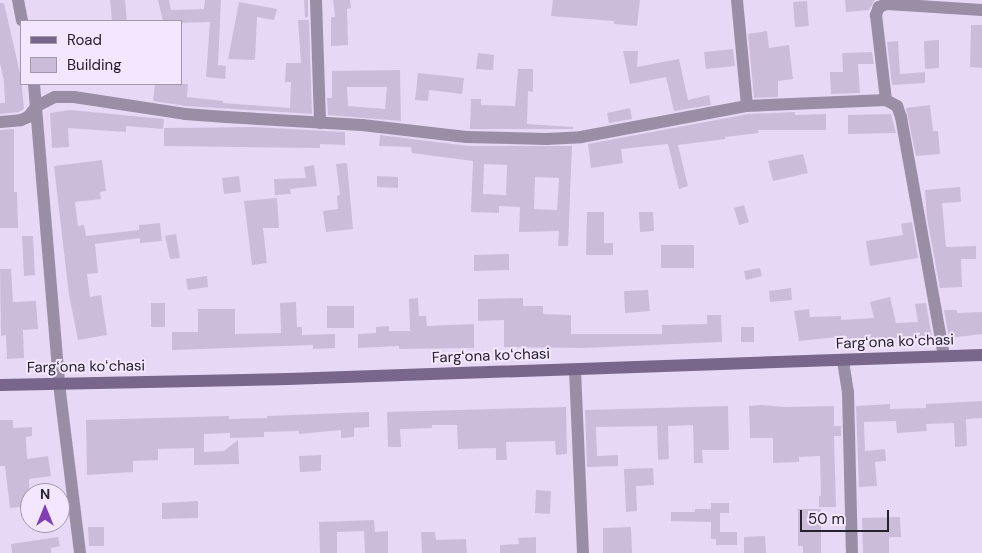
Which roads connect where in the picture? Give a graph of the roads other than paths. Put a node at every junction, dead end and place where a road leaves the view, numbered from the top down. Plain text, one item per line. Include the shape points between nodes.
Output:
1 (18, 0) edge
2 (316, 0) edge
3 (737, 0) edge
4 (886, 2) edge
5 (982, 10) edge
6 (22, 20) edge
7 (34, 85) edge
8 (886, 100) junction
9 (38, 106) junction
10 (747, 106) junction
11 (0, 122) edge
12 (320, 123) junction
13 (982, 355) edge
14 (944, 356) junction
15 (843, 361) junction
16 (575, 370) junction
17 (59, 384) junction
18 (0, 385) edge
19 (80, 553) edge
20 (583, 553) edge
21 (852, 553) edge

1 - 6 street
2 - 12 street
3 - 10 street
4 - 5 street
4 - 8 street via 876,15
7 - 9 street
8 - 10 street
8 - 14 street via 897,106 901,117
9 - 11 street via 21,120
9 - 12 street via 55,97 74,97 185,114
9 - 17 street via 39,162
10 - 12 street via 582,137 546,139 466,137
13 - 14 street, Fargʻona koʻchasi
14 - 15 street, Fargʻona koʻchasi
15 - 16 street, Fargʻona koʻchasi
15 - 21 street via 848,392
16 - 17 street, Fargʻona koʻchasi
16 - 20 street
17 - 18 street, Fargʻona koʻchasi
17 - 19 street

